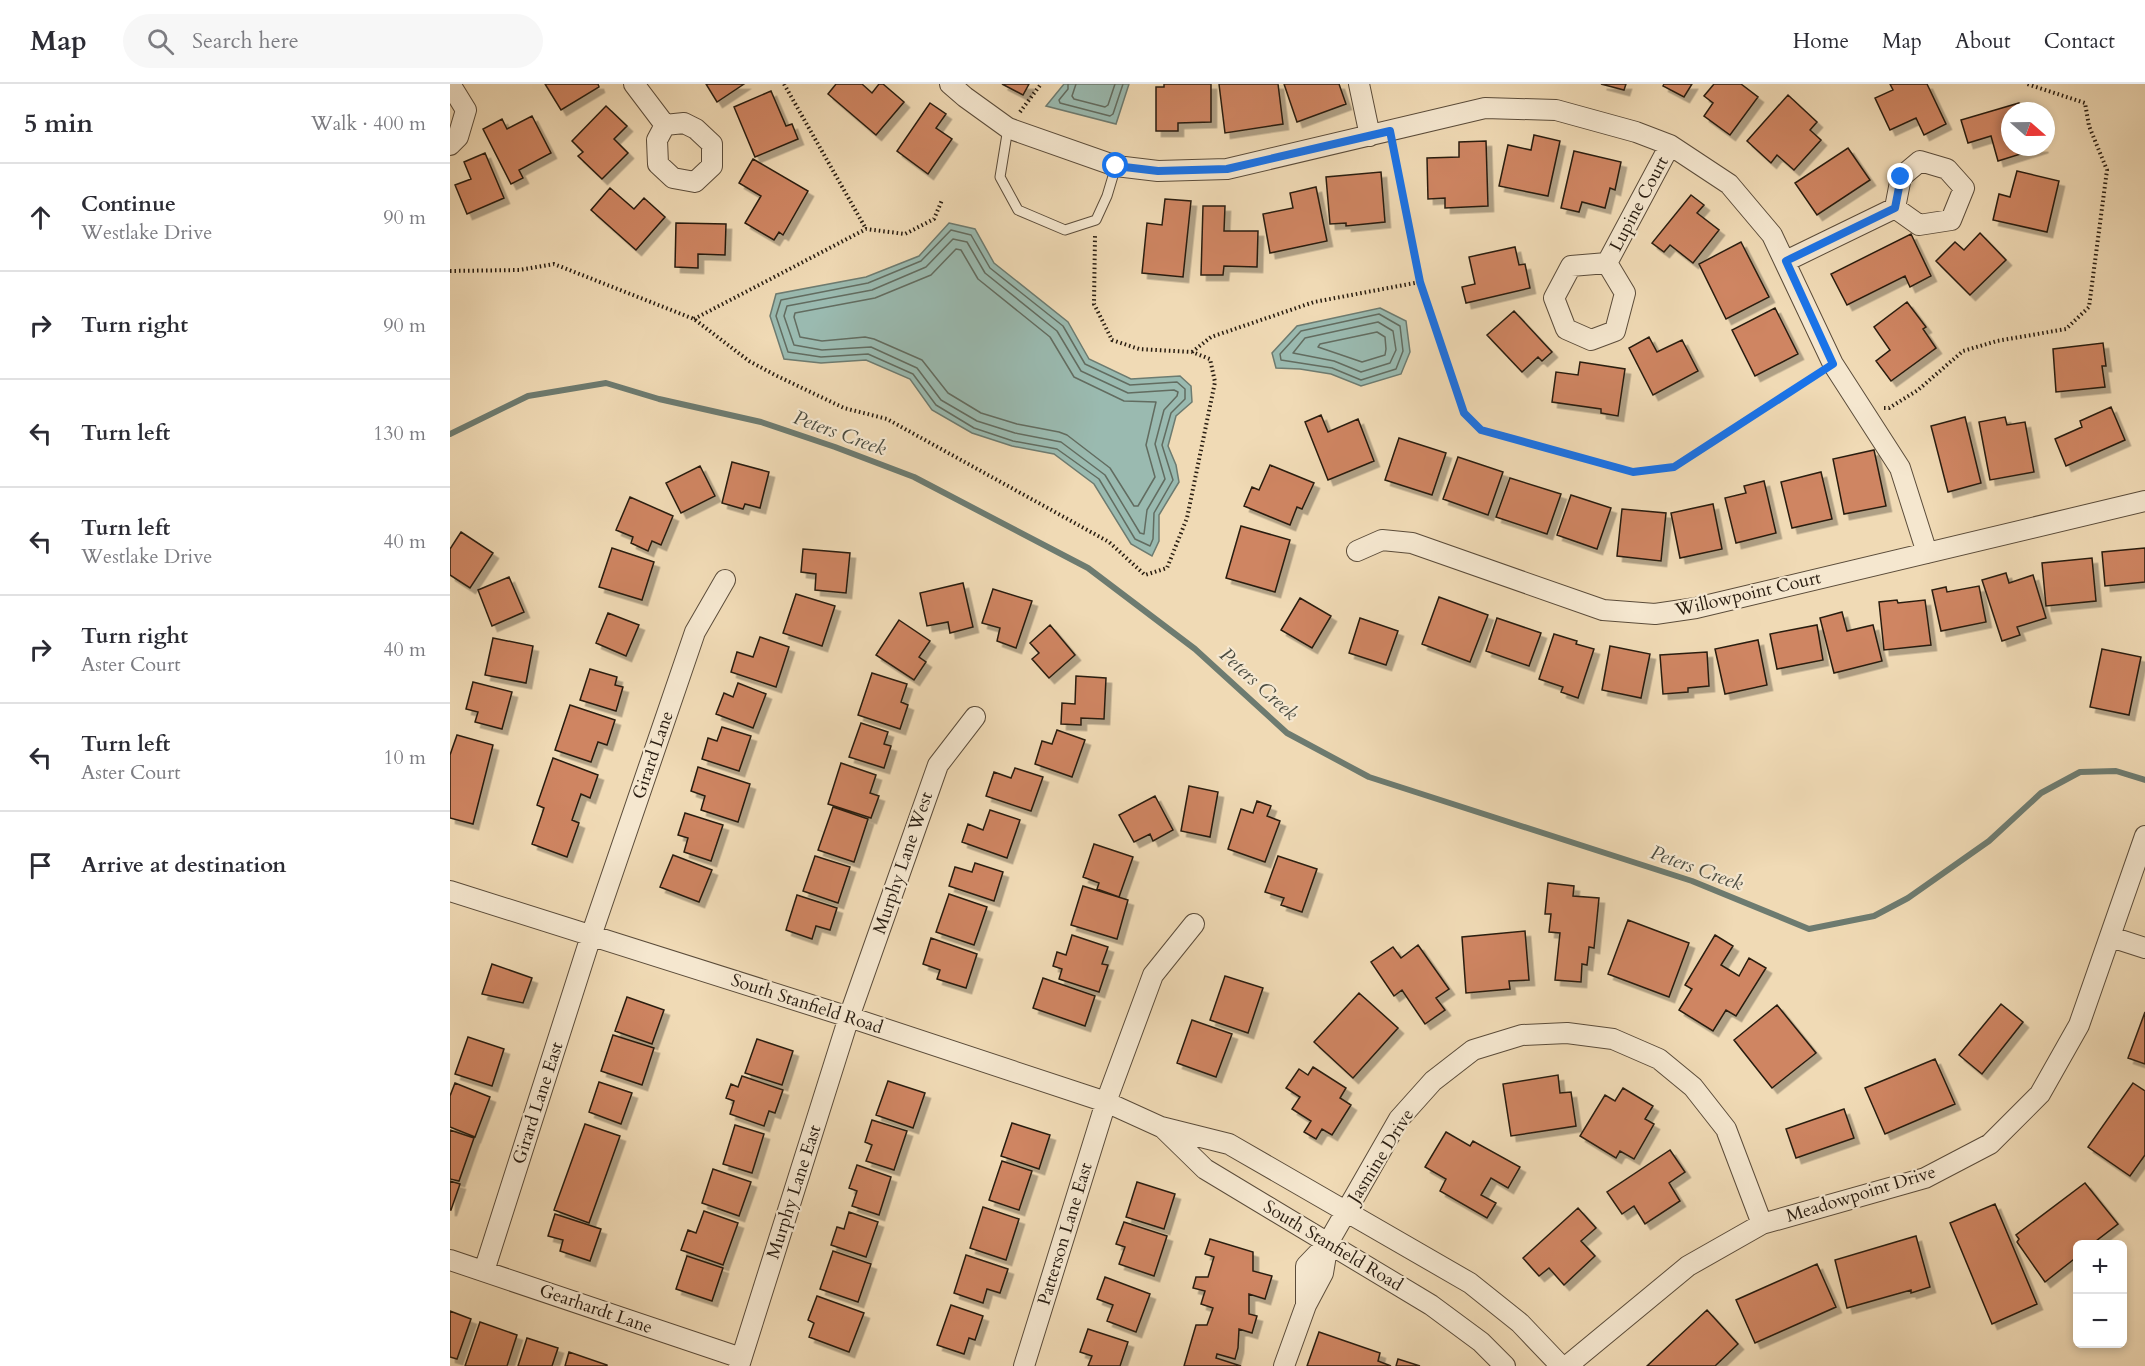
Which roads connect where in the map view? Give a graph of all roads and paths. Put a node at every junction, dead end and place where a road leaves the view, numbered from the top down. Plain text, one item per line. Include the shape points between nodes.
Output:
1 (450, 84) edge
2 (634, 84) edge
3 (784, 84) edge
4 (950, 84) edge
5 (1041, 84) edge
6 (1359, 84) edge
7 (2027, 84) edge
8 (665, 125) dead end
9 (1008, 128) junction
10 (1390, 131) junction
11 (1370, 136) junction
12 (450, 145) edge
13 (1671, 145) junction
14 (1116, 166) junction
15 (942, 200) dead end
16 (1895, 208) dead end
17 (1096, 220) junction
18 (866, 229) junction
19 (1786, 261) junction
20 (1607, 263) dead end
21 (450, 271) edge
22 (1420, 282) junction
23 (694, 319) junction
24 (1192, 352) junction
25 (1833, 364) junction
26 (1862, 410) junction
27 (2145, 501) edge
28 (1357, 550) dead end
29 (1927, 553) junction
30 (725, 580) dead end
31 (975, 717) dead end
32 (2145, 836) edge
33 (450, 891) edge
34 (1194, 924) dead end
35 (591, 936) junction
36 (2111, 937) junction
37 (2145, 948) edge
38 (849, 1017) junction
39 (1106, 1102) junction
40 (1161, 1126) junction
41 (1346, 1211) junction
42 (1762, 1224) junction
43 (1328, 1243) junction
44 (450, 1260) edge
45 (484, 1271) junction
46 (740, 1362) edge
47 (1024, 1366) edge
48 (1284, 1366) edge
49 (1505, 1366) edge
50 (1561, 1366) edge
51 (1567, 1366) edge

1 - 12 street via 466,110 458,137
2 - 8 street
3 - 18 path
4 - 9 street
5 - 9 path
6 - 11 street
7 - 26 path via 2085,103 2089,126 2107,170 2089,307 2066,328 1963,351 1918,390 1889,408
9 - 14 street
9 - 17 lane via 1000,177 1018,210 1065,230
10 - 11 street
10 - 13 street via 1485,108 1556,110
10 - 22 path
11 - 14 street via 1227,169 1158,171
13 - 19 street via 1729,184 1772,234
13 - 20 street, Lupine Court
14 - 17 lane
15 - 18 path via 934,219 905,234
16 - 19 street
17 - 24 path via 1094,304 1112,340 1139,349
18 - 23 path
19 - 25 street
21 - 23 path via 519,270 554,264
22 - 24 path via 1314,302 1211,337
22 - 25 path via 1464,413 1481,430 1633,472 1674,467
23 - 24 path via 749,361 775,375 844,408 887,419 917,434 1109,542 1145,575 1167,568 1187,518 1215,382 1210,359
25 - 26 street
26 - 29 street via 1900,468
27 - 29 street, Willowpoint Court
28 - 29 street, Willowpoint Court via 1382,540 1412,543 1603,610 1655,614 1696,608
30 - 35 street, Girard Lane via 695,632
31 - 38 street, Murphy Lane West via 938,765
32 - 36 street, Meadowpoint Drive
33 - 35 street, South Stanfield Road
34 - 39 street, Patterson Lane East via 1153,975
35 - 38 street, South Stanfield Road
35 - 45 street, Girard Lane East
36 - 37 street
36 - 42 street, Meadowpoint Drive via 2079,1025 2040,1094 1990,1144 1925,1179
38 - 39 street, South Stanfield Road
38 - 46 street, Murphy Lane East
39 - 40 street, South Stanfield Road
39 - 47 street, Patterson Lane East
40 - 41 street, South Stanfield Road via 1229,1144
40 - 43 street, South Stanfield Road via 1205,1169
41 - 42 street, Jasmine Drive via 1399,1119 1432,1081 1473,1050 1522,1035 1567,1033 1613,1039 1659,1059 1693,1087 1726,1129
41 - 43 street, Jasmine Drive
41 - 50 street, South Stanfield Road via 1470,1283 1520,1323
42 - 51 street, Meadowpoint Drive via 1688,1266
43 - 48 street, Jasmine Drive via 1323,1273 1306,1305
43 - 49 street, South Stanfield Road via 1431,1305 1481,1342
44 - 45 street, Gearhardt Lane
45 - 46 street, Gearhardt Lane

